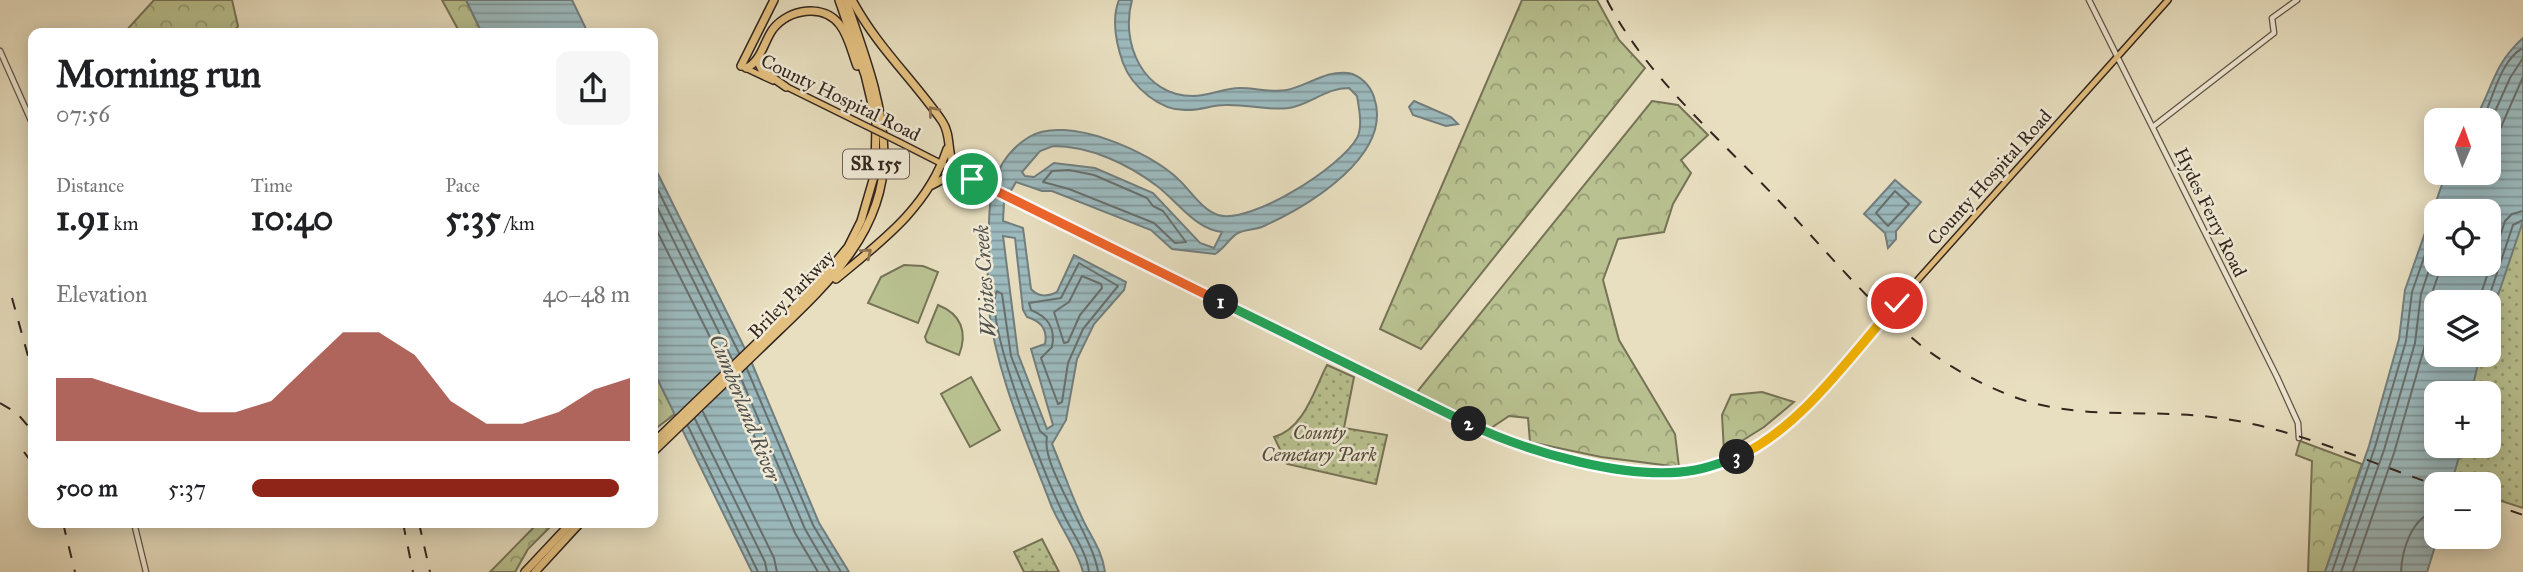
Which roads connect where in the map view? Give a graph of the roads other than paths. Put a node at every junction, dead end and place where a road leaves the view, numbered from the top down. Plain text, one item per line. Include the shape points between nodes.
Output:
1 (774, 0) edge
2 (839, 0) edge
3 (846, 0) edge
4 (852, 0) edge
5 (2090, 0) edge
6 (2168, 0) edge
7 (2297, 0) edge
8 (0, 51) edge
9 (2118, 57) junction
10 (757, 60) junction
11 (743, 67) junction
12 (786, 87) junction
13 (873, 107) junction
14 (28, 114) edge
15 (2154, 126) junction
16 (948, 147) junction
17 (942, 164) junction
18 (958, 172) junction
19 (968, 177) junction
20 (931, 185) junction
21 (814, 297) junction
22 (795, 311) junction
23 (665, 436) junction
24 (2299, 438) dead end
25 (658, 440) edge
26 (658, 445) edge
27 (135, 528) edge
28 (566, 528) edge
29 (575, 528) edge
30 (146, 572) edge
31 (525, 572) edge
32 (535, 572) edge

1 - 11 highway
2 - 13 highway, Briley Parkway / SR 155
3 - 21 highway, Briley Parkway / SR 155 via 877,90 882,170 863,234
16 -> 4 highway via 944,123 879,46
5 - 9 street, Hydes Ferry Road
6 - 9 main road, County Hospital Road
7 - 15 street via 2272,18 2274,33
8 - 14 street
9 - 15 street, Hydes Ferry Road
9 - 19 main road, County Hospital Road via 1798,414 1751,451 1694,471 1601,465 1487,433
10 - 11 highway
10 - 12 highway
10 - 13 highway via 771,32 786,18 803,11 827,15 842,28
11 - 12 main road, County Hospital Road
12 - 17 main road, County Hospital Road, bridge
13 - 22 highway, Briley Parkway / SR 155 via 878,142 875,173 861,221 848,247
15 - 24 street, Hydes Ferry Road via 2297,420
16 - 17 highway
16 - 18 highway
17 - 18 main road, County Hospital Road
17 - 20 highway
18 - 19 main road, County Hospital Road
19 - 20 highway via 947,177
21 -> 20 highway via 903,222
21 - 22 highway, Briley Parkway / SR 155
22 - 23 highway, Briley Parkway / SR 155
23 - 25 highway, Briley Parkway / SR 155
23 - 26 highway, Briley Parkway / SR 155
27 - 30 street
28 - 31 highway
29 - 32 highway

